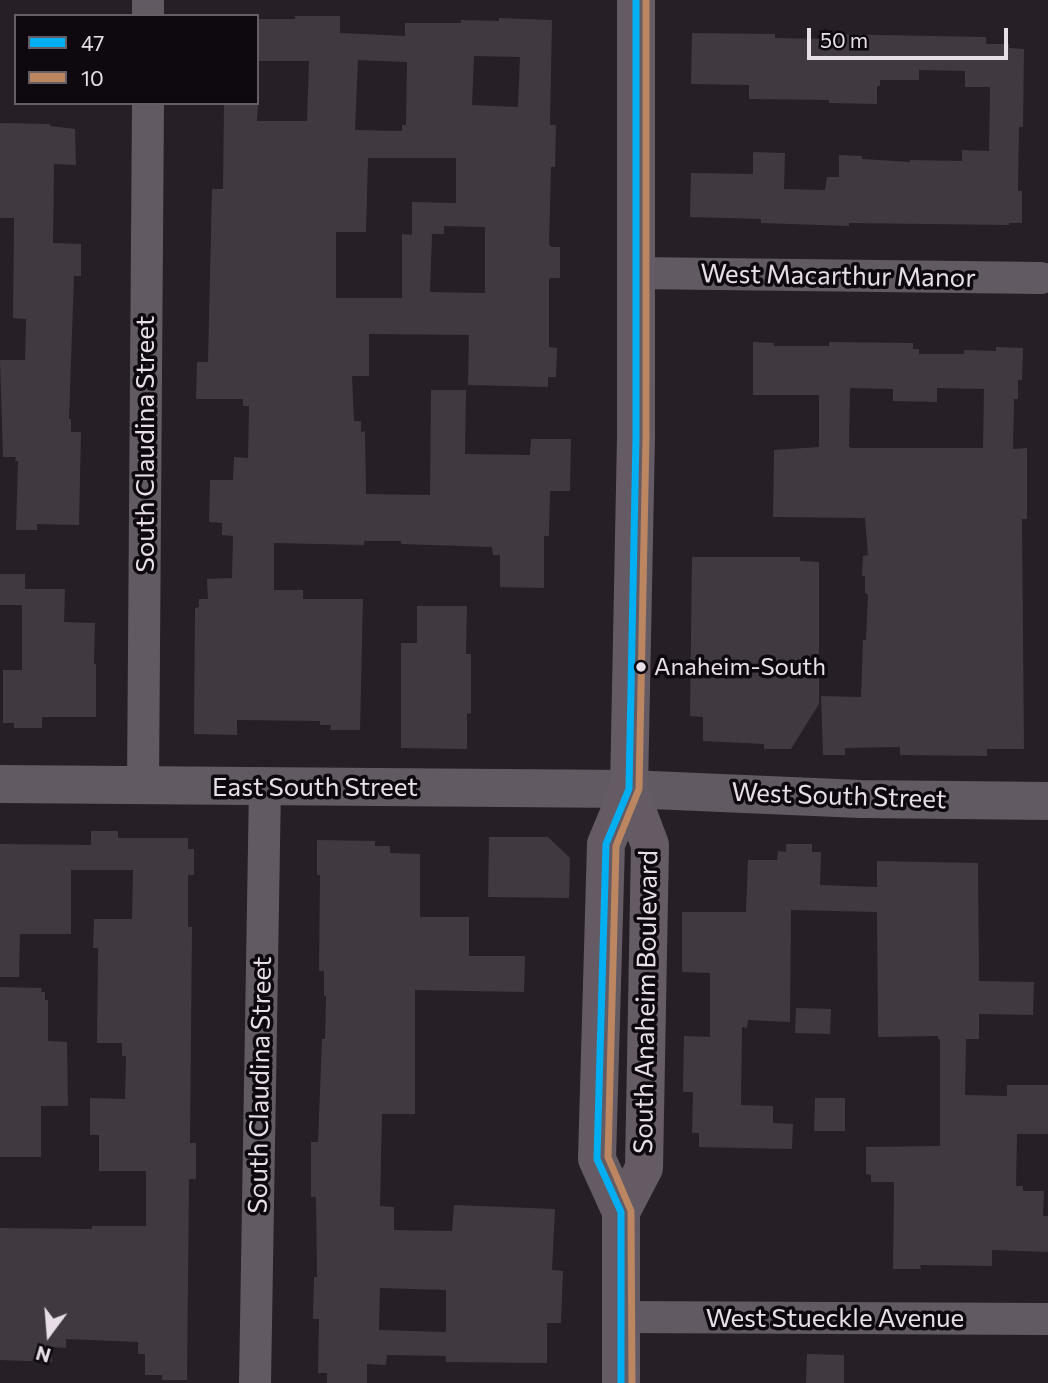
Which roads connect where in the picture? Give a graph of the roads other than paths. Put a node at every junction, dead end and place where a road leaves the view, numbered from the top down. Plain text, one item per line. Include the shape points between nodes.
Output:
1 (636, 0) edge
2 (148, 105) edge
3 (636, 273) junction
4 (1041, 278) dead end
5 (0, 784) edge
6 (143, 785) junction
7 (265, 786) junction
8 (629, 789) junction
9 (1048, 801) edge
10 (622, 1317) junction
11 (1048, 1319) edge
12 (255, 1383) edge
13 (621, 1383) edge

1 - 3 main road, South Anaheim Boulevard
2 - 6 street, South Claudina Street
3 - 4 street, West Macarthur Manor
3 - 8 main road, South Anaheim Boulevard
5 - 6 street, East South Street
6 - 7 street, East South Street
7 - 8 street, East South Street
7 - 12 street, South Claudina Street
8 - 9 street, West South Street
8 - 10 main road, South Anaheim Boulevard via 606,844 597,1159 621,1212
10 - 11 street, West Stueckle Avenue
10 - 13 main road, South Anaheim Boulevard

